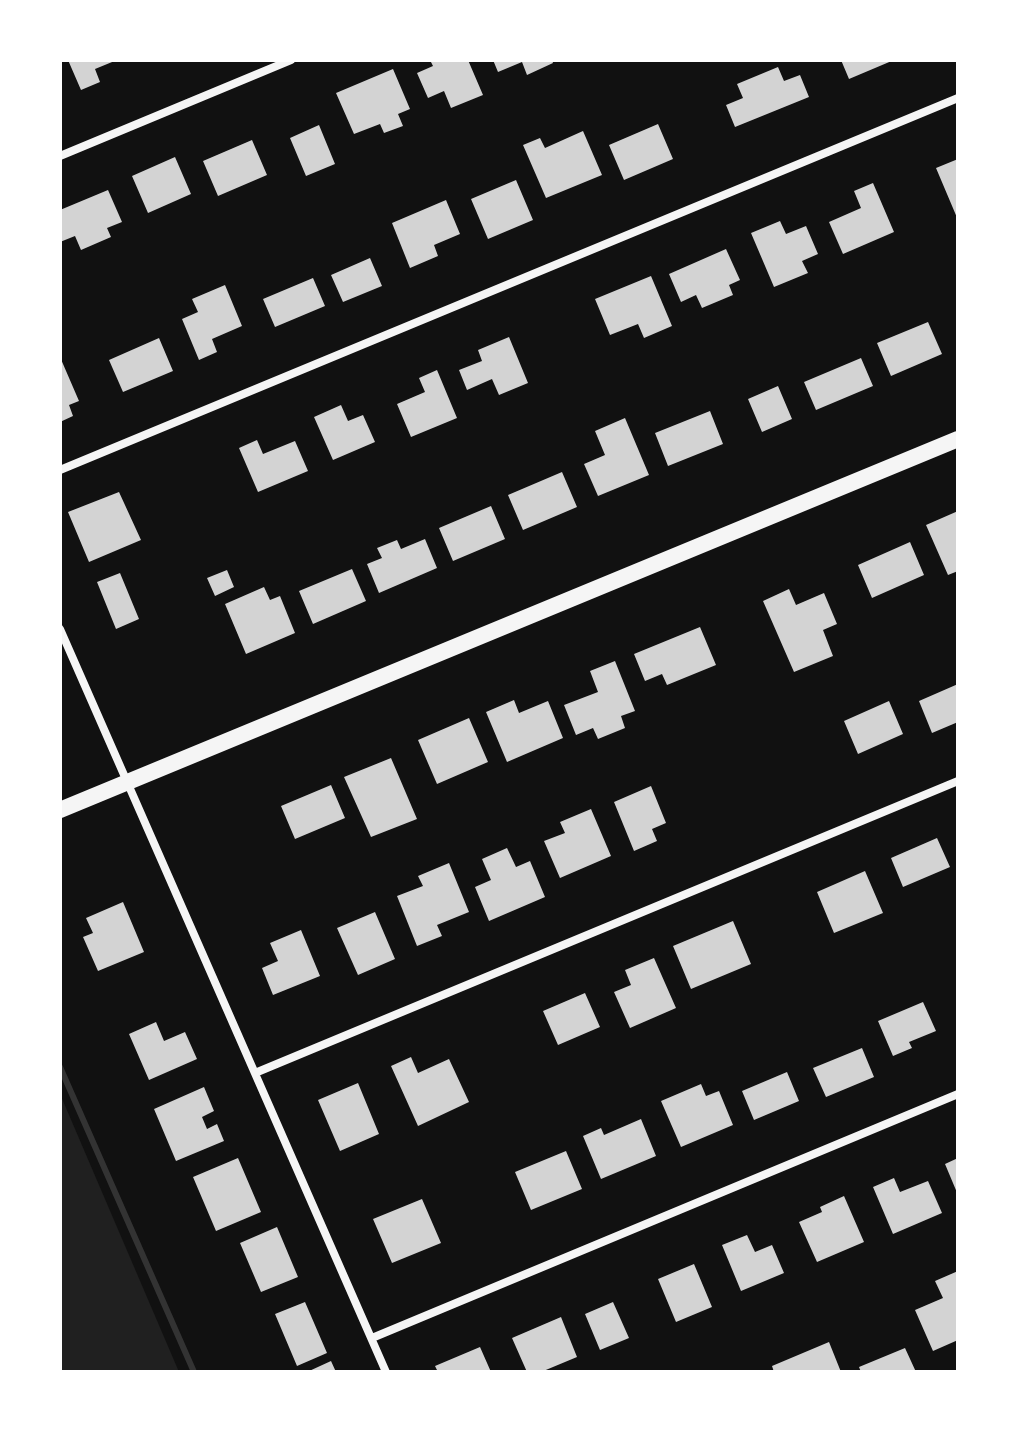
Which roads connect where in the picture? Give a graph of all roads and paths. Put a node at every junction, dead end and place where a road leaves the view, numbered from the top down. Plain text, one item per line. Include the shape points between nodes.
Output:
1 (291, 60) edge
2 (958, 98) edge
3 (60, 156) edge
4 (958, 439) edge
5 (60, 470) edge
6 (60, 629) edge
7 (958, 781) edge
8 (127, 784) junction
9 (60, 810) edge
10 (255, 1073) junction
11 (958, 1094) edge
12 (372, 1338) junction
13 (386, 1372) edge

1 - 3 street
2 - 5 street
4 - 8 main road
6 - 8 street
7 - 10 street
8 - 9 main road
8 - 10 street
10 - 12 street
11 - 12 street
12 - 13 street

